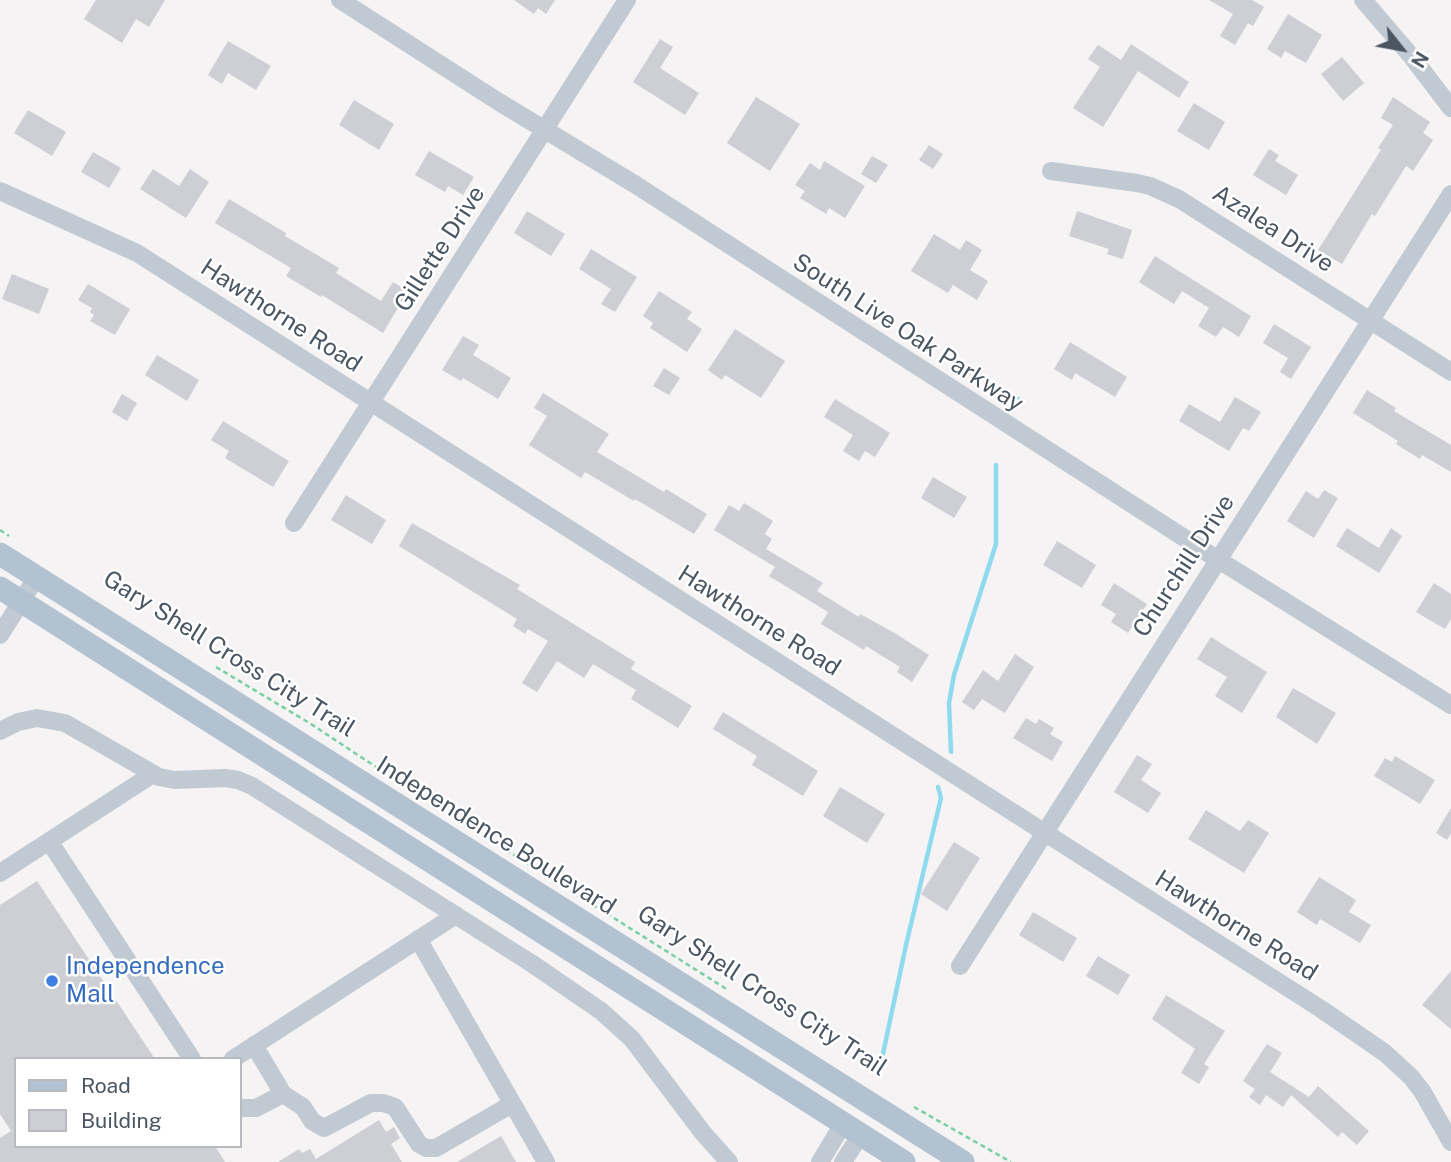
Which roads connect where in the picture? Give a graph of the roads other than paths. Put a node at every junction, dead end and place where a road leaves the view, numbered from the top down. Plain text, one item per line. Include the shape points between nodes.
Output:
1 (340, 0) edge
2 (626, 0) edge
3 (1363, 0) edge
4 (1451, 108) edge
5 (544, 130) junction
6 (1051, 172) dead end
7 (0, 191) edge
8 (1451, 194) edge
9 (1371, 322) junction
10 (1451, 372) edge
11 (370, 402) junction
12 (293, 523) dead end
13 (16, 559) edge
14 (1217, 559) junction
15 (6, 594) edge
16 (0, 635) edge
17 (1451, 705) edge
18 (0, 731) edge
19 (153, 774) junction
20 (1045, 831) junction
21 (49, 841) junction
22 (0, 873) edge
23 (456, 915) junction
24 (418, 939) junction
25 (960, 966) dead end
26 (254, 1045) junction
27 (191, 1057) edge
28 (236, 1057) edge
29 (283, 1094) junction
30 (512, 1104) junction
31 (242, 1108) edge
32 (852, 1129) junction
33 (1451, 1142) edge
34 (546, 1162) edge
35 (729, 1162) edge
36 (820, 1162) edge
37 (843, 1162) edge
38 (904, 1162) edge
39 (951, 1162) edge
40 (963, 1162) edge

1 - 5 street, South Live Oak Parkway
2 - 5 street, Gillette Drive
3 - 4 street
5 - 11 street, Gillette Drive
5 - 14 street, South Live Oak Parkway
6 - 9 street, Azalea Drive via 1137,183 1179,199
7 - 11 street, Hawthorne Road via 137,253
8 - 9 street, Churchill Drive
9 - 10 street, Azalea Drive
9 - 14 street, Churchill Drive
11 - 12 street, Gillette Drive
11 - 20 street, Hawthorne Road
13 - 15 street
13 - 40 main road, Independence Boulevard
14 - 17 street, South Live Oak Parkway
14 - 20 street, Churchill Drive
15 - 16 street
15 - 32 main road
18 - 19 street via 37,718 65,723
19 - 21 street
19 - 23 street via 175,780 225,778 252,786
20 - 25 street, Churchill Drive
20 - 33 street, Hawthorne Road via 1385,1053 1422,1091
21 - 22 street
21 - 27 street
23 - 24 street
23 - 35 street via 611,1018
24 - 26 street
24 - 30 street
26 - 28 street
26 - 29 street
29 - 30 street via 324,1128 371,1103 396,1107 426,1148 436,1148
29 - 31 street via 256,1108
30 - 34 street
32 - 36 street
32 - 37 street
32 - 38 main road
32 - 39 main road via 855,1119 868,1121

